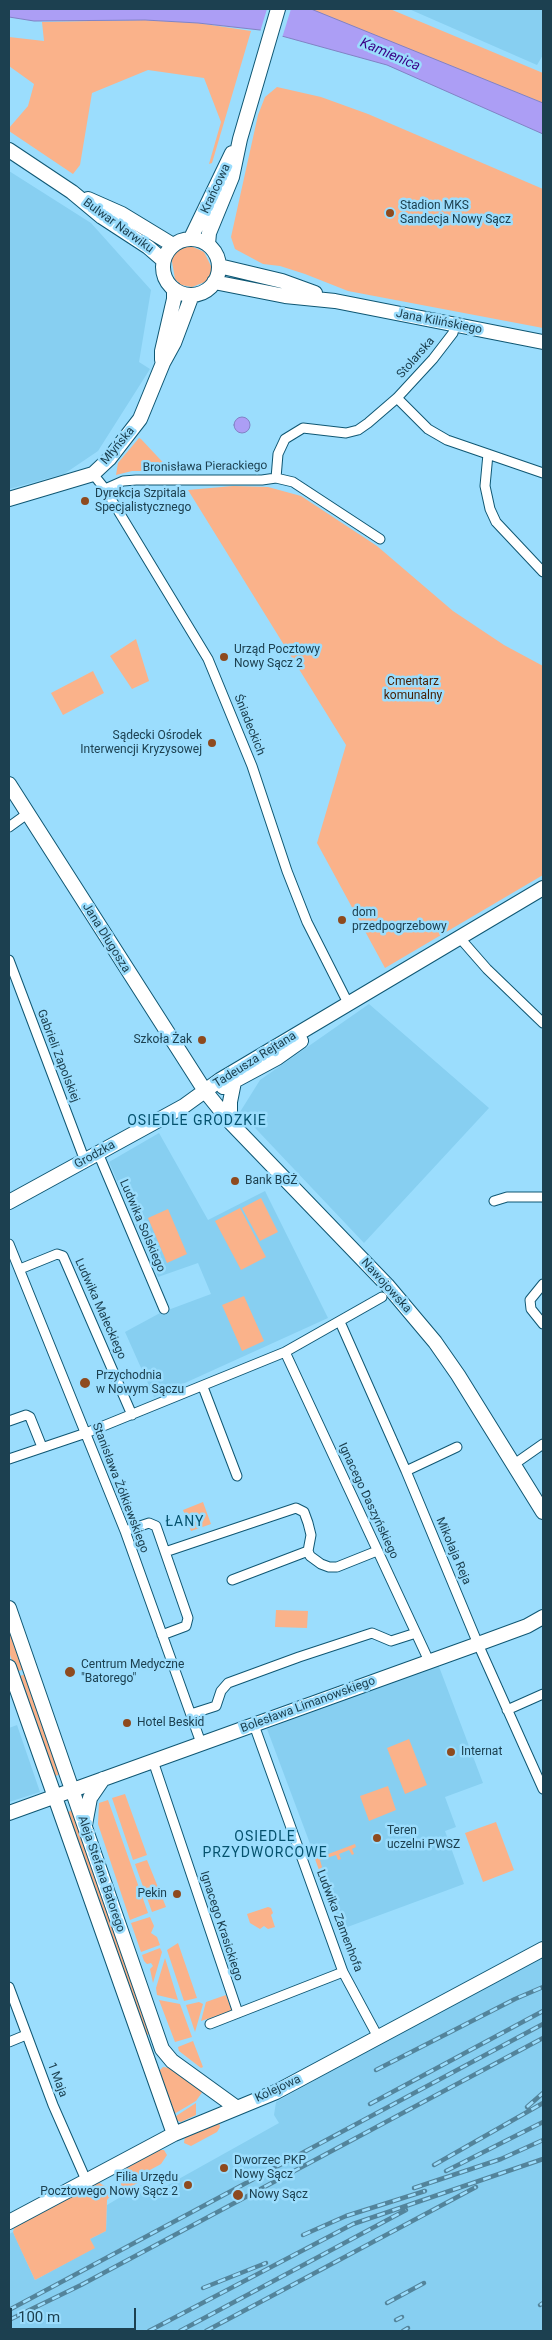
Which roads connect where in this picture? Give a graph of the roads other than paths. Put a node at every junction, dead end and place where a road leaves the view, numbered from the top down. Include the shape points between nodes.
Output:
1 (278, 9) edge
2 (240, 139) junction
3 (9, 150) edge
4 (72, 192) junction
5 (191, 238) junction
6 (208, 244) junction
7 (173, 245) junction
8 (163, 260) junction
9 (220, 266) junction
10 (214, 282) junction
11 (174, 289) junction
12 (192, 295) junction
13 (335, 301) junction
14 (455, 325) junction
15 (543, 342) edge
16 (163, 363) junction
17 (396, 398) junction
18 (488, 454) junction
19 (543, 473) edge
20 (93, 474) junction
21 (276, 478) junction
22 (105, 489) junction
23 (9, 499) edge
24 (380, 539) dead end
25 (543, 572) edge
26 (9, 784) edge
27 (27, 814) junction
28 (9, 827) edge
29 (543, 888) edge
30 (459, 937) junction
31 (9, 960) edge
32 (348, 1003) junction
33 (324, 1017) junction
34 (543, 1023) edge
35 (234, 1082) junction
36 (205, 1091) junction
37 (230, 1122) junction
38 (98, 1153) junction
39 (85, 1161) junction
40 (543, 1197) edge
41 (494, 1201) dead end
42 (9, 1202) edge
43 (9, 1244) edge
44 (20, 1269) junction
45 (543, 1284) edge
46 (382, 1297) dead end
47 (164, 1309) dead end
48 (340, 1322) junction
49 (543, 1324) edge
50 (285, 1352) junction
51 (202, 1387) junction
52 (132, 1415) junction
53 (9, 1421) edge
54 (86, 1433) junction
55 (543, 1444) edge
56 (42, 1447) junction
57 (457, 1448) dead end
58 (9, 1458) edge
59 (513, 1466) junction
60 (406, 1471) junction
61 (237, 1476) dead end
62 (542, 1508) edge
63 (125, 1531) junction
64 (308, 1551) junction
65 (377, 1551) junction
66 (165, 1552) junction
67 (232, 1580) dead end
68 (9, 1608) edge
69 (543, 1616) edge
70 (416, 1633) junction
71 (162, 1635) junction
72 (478, 1644) junction
73 (429, 1661) junction
74 (9, 1667) edge
75 (543, 1694) edge
76 (507, 1710) junction
77 (191, 1714) junction
78 (254, 1725) junction
79 (201, 1743) junction
80 (153, 1761) junction
81 (103, 1779) junction
82 (543, 1789) edge
83 (72, 1790) junction
84 (54, 1797) junction
85 (9, 1813) edge
86 (84, 1828) junction
87 (543, 1949) edge
88 (342, 1972) junction
89 (9, 1987) edge
90 (238, 2013) junction
91 (210, 2024) dead end
92 (26, 2035) junction
93 (378, 2037) junction
94 (9, 2042) edge
95 (237, 2108) junction
96 (174, 2134) junction
97 (86, 2180) junction
98 (9, 2222) edge

1 - 2 street, Krańcowa
2 - 5 street, Krańcowa
2 - 6 street, Krańcowa via 232,177 209,233
3 - 4 street, Bulwar Narwiku
4 - 7 street, Bulwar Narwiku via 122,214
4 - 8 street, Bulwar Narwiku via 102,218
5 - 6 street
5 - 7 street
6 - 9 street
7 - 8 street
8 - 11 street via 164,276
9 - 10 street
9 - 13 street, Jana Kilińskiego via 282,281
10 - 12 street
10 - 13 street, Jana Kilińskiego via 285,296
11 - 12 street
11 - 16 street, Młyńska via 162,351
12 - 16 street, Młyńska
13 - 14 street, Jana Kilińskiego
14 - 15 street, Jana Kilińskiego
14 - 17 street, Stolarska via 453,333 433,359
16 - 20 street, Młyńska via 140,419
17 - 18 street, Stolarska via 428,429 462,447
17 - 21 street via 358,430 346,433 304,428 295,432 285,439 278,454
18 - 19 street, Stolarska
18 - 25 street via 485,486 496,522
20 - 22 street, Śniadeckich
20 - 23 street, Młyńska
21 - 22 street, Bronisława Pierackiego via 136,480 123,481
21 - 24 street, Bronisława Pierackiego via 293,482
22 - 32 street, Śniadeckich via 208,659 252,766 307,922
26 - 27 street, Jana Długosza
27 - 28 street
27 - 36 street, Jana Długosza
29 - 30 street, Tadeusza Rejtana
30 - 32 street, Tadeusza Rejtana
30 - 34 street
31 - 39 street, Gabrieli Zapolskiej
32 - 33 street, Tadeusza Rejtana
33 - 35 street, Tadeusza Rejtana via 301,1041 278,1058
33 - 36 street, Tadeusza Rejtana
35 - 36 street, Tadeusza Rejtana
35 - 37 street
36 - 37 street, Nawojowska
36 - 38 street, Grodzka
37 - 59 street, Nawojowska via 387,1285 435,1342
38 - 39 street, Grodzka
38 - 47 street, Ludwika Solskiego
39 - 42 street, Grodzka
40 - 41 street via 507,1196
43 - 44 street, Stanisława Żółkiewskiego
44 - 52 street, Ludwika Małeckiego via 57,1254 63,1256
44 - 54 street, Stanisława Żółkiewskiego
45 - 49 street via 530,1300 531,1309
46 - 48 street
48 - 50 street
48 - 60 street, Mikołaja Reja
50 - 51 street
50 - 65 street, Ignacego Daszyńskiego
51 - 52 street
51 - 61 street
52 - 54 street
53 - 56 street via 26,1415 30,1417
54 - 56 street
54 - 63 street, Stanisława Żółkiewskiego
55 - 59 street
56 - 58 street
57 - 60 street
59 - 62 street, Nawojowska
60 - 72 street, Mikołaja Reja
63 - 66 street via 149,1523 156,1526
63 - 71 street, Stanisława Żółkiewskiego
64 - 65 street via 310,1556 329,1568
64 - 66 street via 311,1535 308,1523 304,1512 296,1508
64 - 67 street
65 - 70 street, Ignacego Daszyńskiego
66 - 71 street via 188,1618 186,1626
68 - 83 street, Aleja Stefana Batorego
69 - 72 street, Bolesława Limanowskiego via 527,1626
70 - 73 street, Ignacego Daszyńskiego
70 - 77 street via 391,1641 372,1633 299,1657 228,1683 221,1691 216,1706
71 - 77 street, Stanisława Żółkiewskiego
72 - 73 street, Bolesława Limanowskiego
72 - 76 street, Mikołaja Reja
73 - 78 street, Bolesława Limanowskiego
74 - 84 street, Aleja Stefana Batorego
75 - 76 street
76 - 82 street, Mikołaja Reja
77 - 79 street, Stanisława Żółkiewskiego
78 - 79 street, Bolesława Limanowskiego
78 - 88 street, Ludwika Zamenhofa
79 - 80 street, Bolesława Limanowskiego
80 - 81 street, Bolesława Limanowskiego
80 - 90 street, Ignacego Krasickiego
81 - 83 street, Bolesława Limanowskiego
81 - 86 street via 90,1798
83 - 84 street, Bolesława Limanowskiego
83 - 86 street, Aleja Stefana Batorego
84 - 85 street, Bolesława Limanowskiego
84 - 96 street, Aleja Stefana Batorego
86 - 95 street, Aleja Stefana Batorego via 162,2049 172,2061
87 - 93 street, Kolejowa
88 - 90 street
88 - 93 street, Ludwika Zamenhofa
89 - 92 street, 1 Maja
90 - 91 street
92 - 94 street
92 - 97 street, 1 Maja via 52,2105
93 - 95 street, Kolejowa via 276,2092
95 - 96 street, Kolejowa
96 - 97 street, Kolejowa
97 - 98 street, Kolejowa

